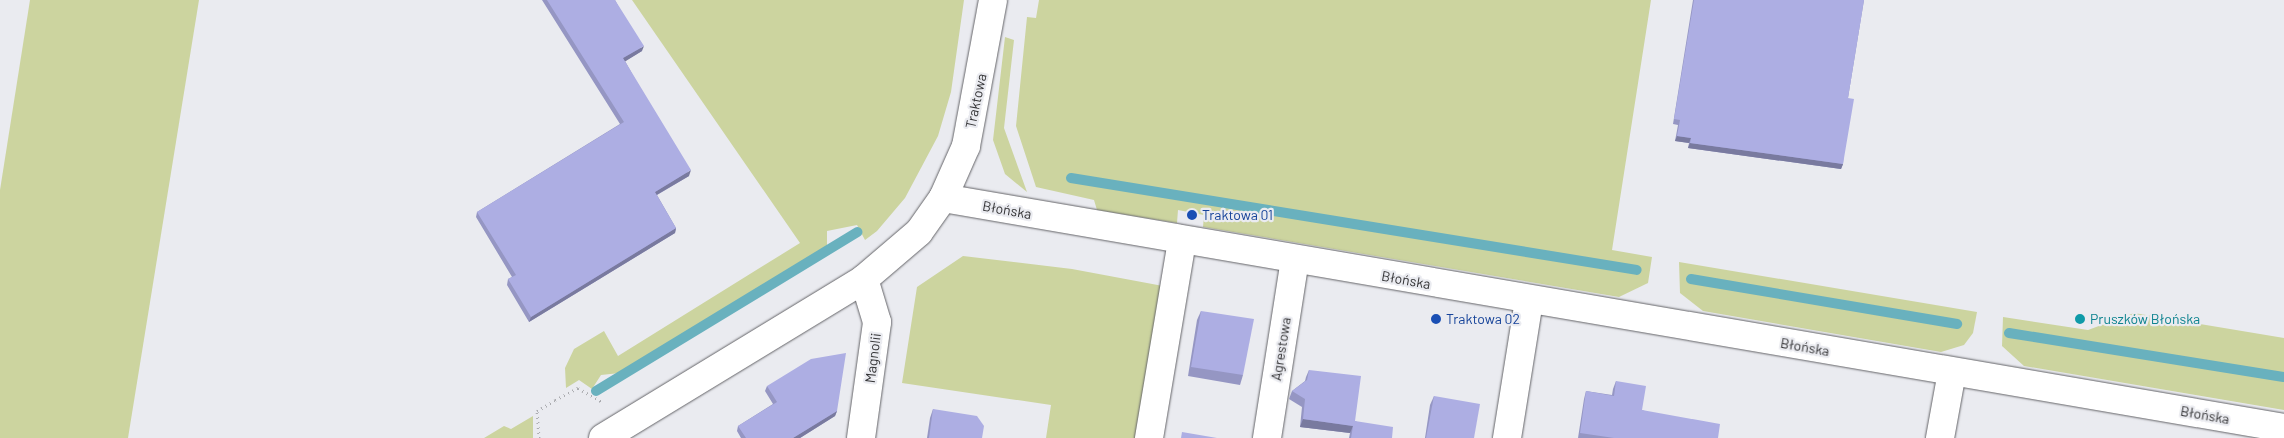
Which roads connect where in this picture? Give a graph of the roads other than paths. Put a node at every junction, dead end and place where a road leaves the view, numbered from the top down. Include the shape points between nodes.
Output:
1 (993, 0) edge
2 (943, 198) junction
3 (1182, 240) junction
4 (1295, 260) junction
5 (864, 279) junction
6 (1529, 301) junction
7 (1952, 372) junction
8 (2277, 431) edge
9 (603, 438) edge
10 (861, 438) edge
11 (1149, 438) edge
12 (1267, 438) edge
13 (1507, 438) edge
14 (1940, 438) edge

1 - 2 street, Traktowa via 974,115
2 - 3 street, Błońska
2 - 5 street via 903,249
3 - 4 street, Błońska
3 - 11 street
4 - 6 street, Błońska
4 - 12 street, Agrestowa
5 - 9 street
5 - 10 street, Magnolii via 877,322
6 - 7 street, Błońska
6 - 13 street
7 - 8 street, Błońska
7 - 14 street

